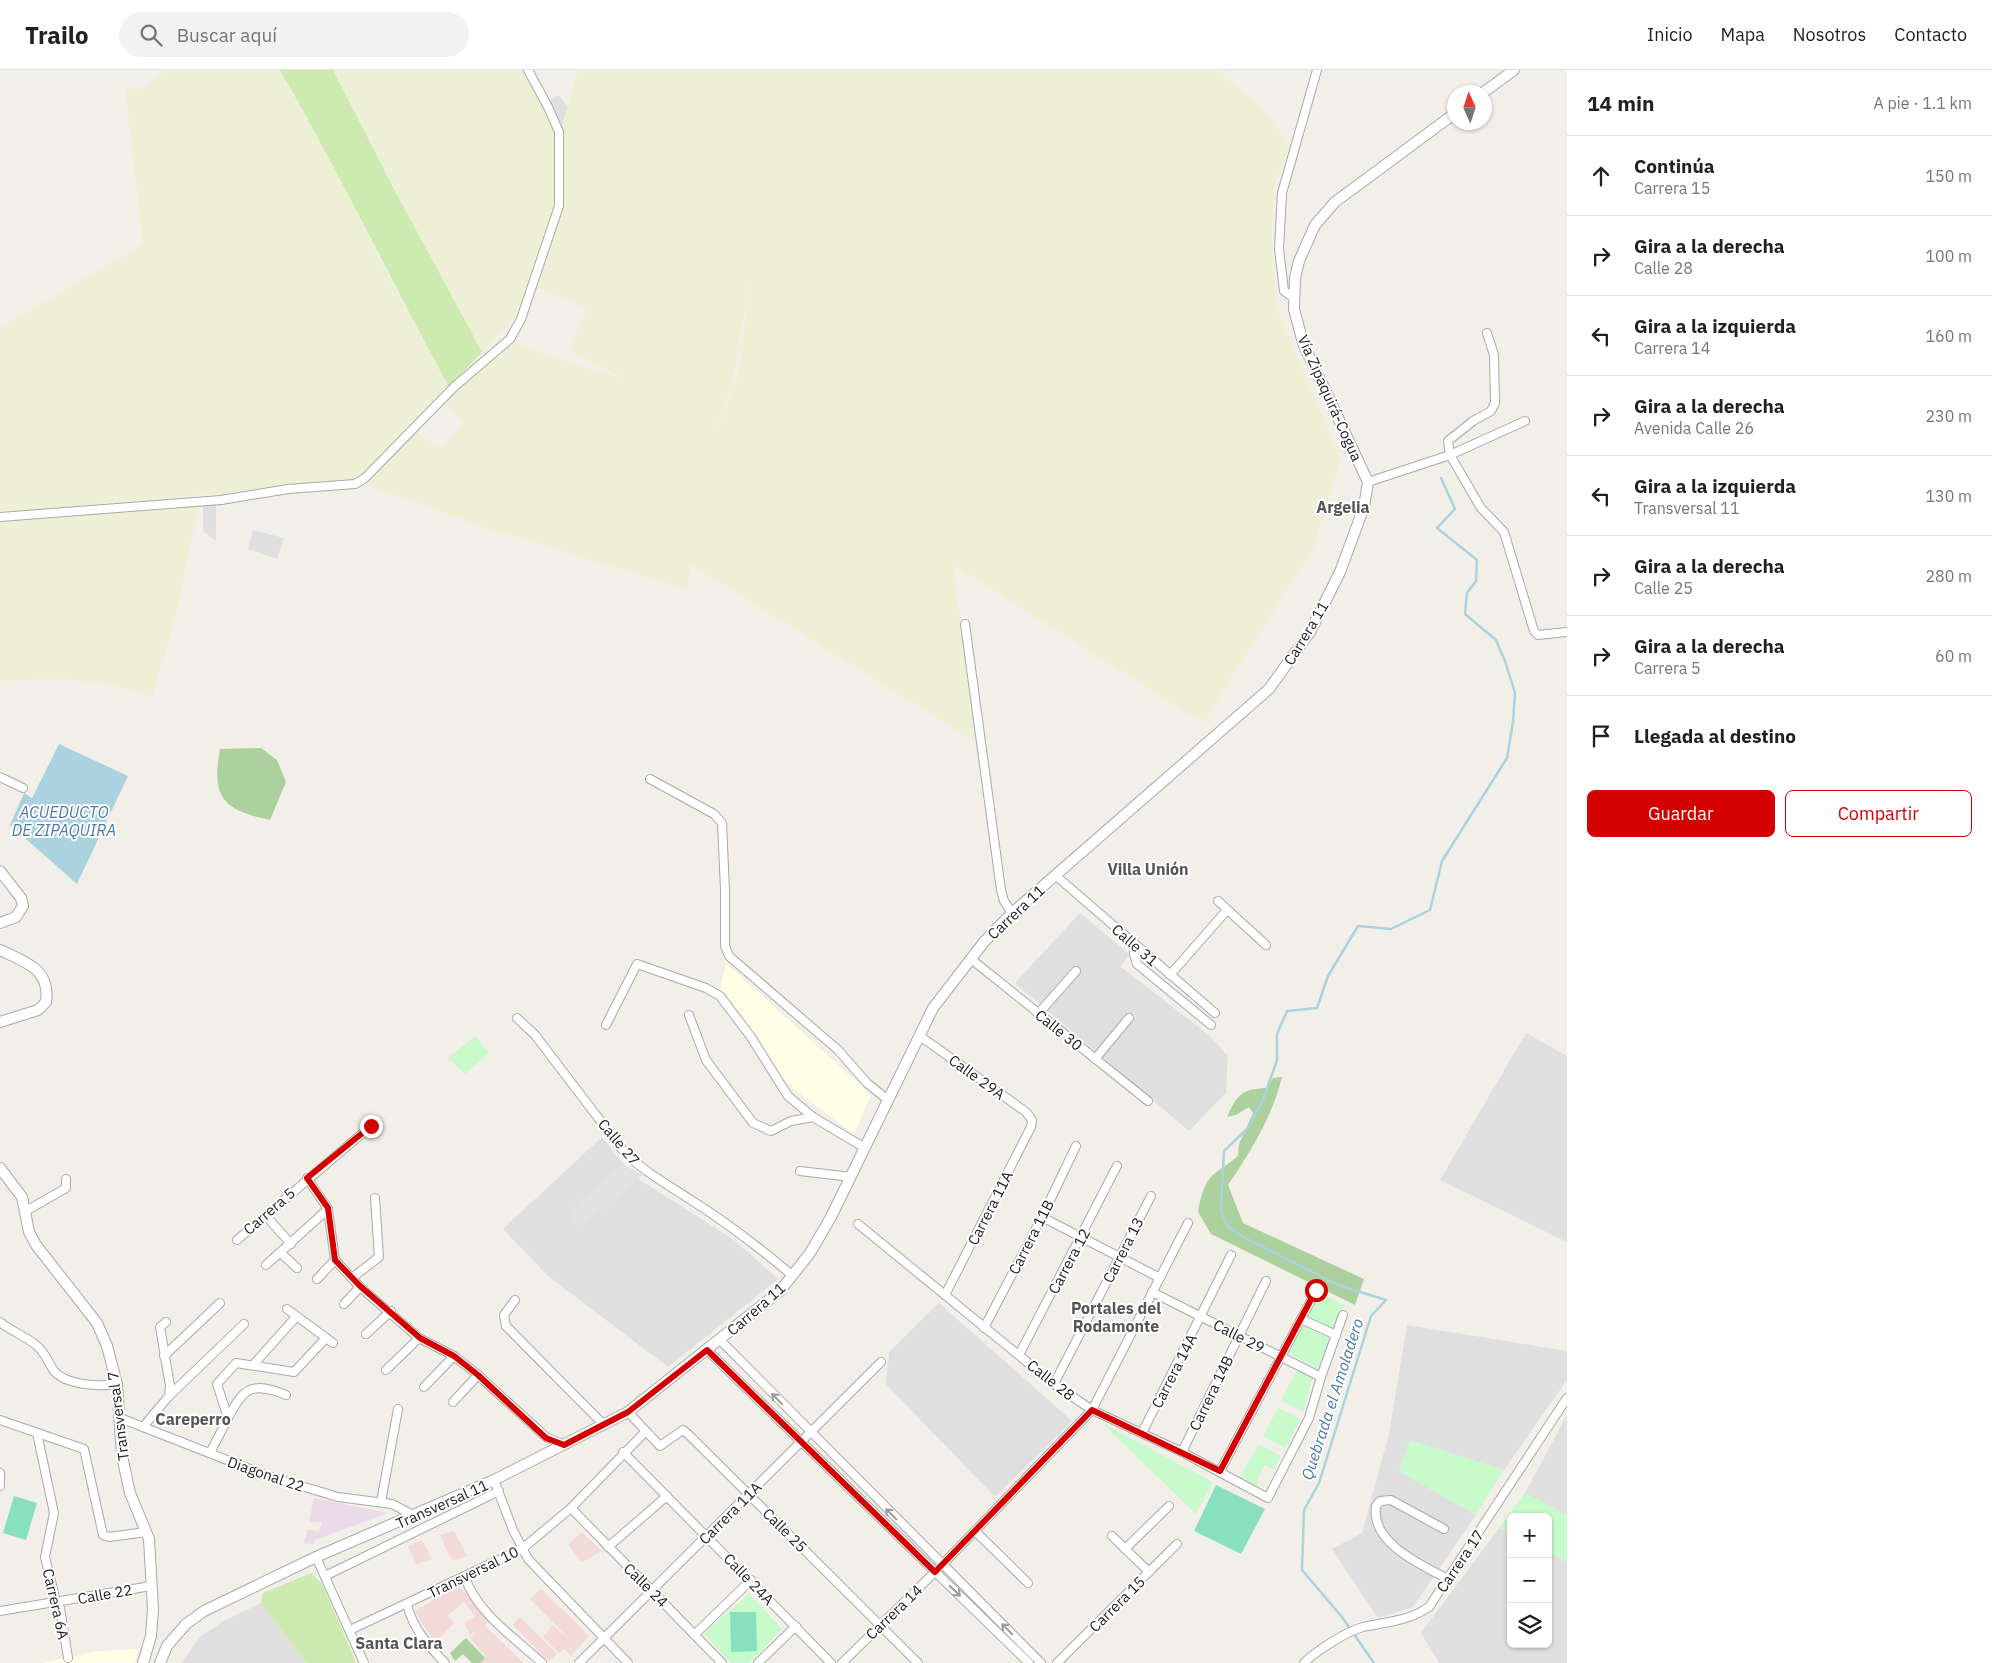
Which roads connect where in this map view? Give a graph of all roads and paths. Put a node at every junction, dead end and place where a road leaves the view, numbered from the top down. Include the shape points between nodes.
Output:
1 (528, 70) edge
2 (1317, 70) edge
3 (1514, 70) edge
4 (1492, 86) edge
5 (1447, 119) edge
6 (1294, 298) junction
7 (1487, 333) dead end
8 (1525, 421) dead end
9 (1450, 455) junction
10 (1368, 482) junction
11 (0, 517) edge
12 (965, 624) dead end
13 (1567, 632) edge
14 (0, 777) edge
15 (650, 779) dead end
16 (23, 788) dead end
17 (0, 871) edge
18 (1055, 875) junction
19 (1218, 901) dead end
20 (1227, 910) junction
21 (1012, 913) junction
22 (0, 923) edge
23 (1266, 945) dead end
24 (1135, 946) junction
25 (0, 950) edge
26 (971, 959) junction
27 (1076, 971) dead end
28 (1170, 975) junction
29 (1215, 1013) dead end
30 (1038, 1014) junction
31 (689, 1015) dead end
32 (517, 1018) dead end
33 (1129, 1018) dead end
34 (0, 1022) edge
35 (606, 1025) dead end
36 (1210, 1025) dead end
37 (920, 1036) junction
38 (1095, 1059) junction
39 (888, 1100) junction
40 (1148, 1101) dead end
41 (813, 1117) junction
42 (1032, 1120) joint
43 (371, 1126) dead end
44 (1076, 1146) dead end
45 (865, 1148) junction
46 (1117, 1166) dead end
47 (0, 1168) edge
48 (800, 1171) dead end
49 (851, 1177) junction
50 (307, 1178) junction
51 (66, 1179) dead end
52 (1151, 1196) dead end
53 (375, 1198) dead end
54 (328, 1208) junction
55 (26, 1211) junction
56 (265, 1215) junction
57 (1042, 1218) junction
58 (1188, 1223) dead end
59 (858, 1224) dead end
60 (1081, 1237) junction
61 (237, 1240) dead end
62 (291, 1244) junction
63 (281, 1253) junction
64 (1231, 1255) dead end
65 (1120, 1256) junction
66 (335, 1260) junction
67 (266, 1265) dead end
68 (297, 1268) dead end
69 (793, 1276) junction
70 (352, 1278) junction
71 (1160, 1278) junction
72 (317, 1279) dead end
73 (1266, 1281) dead end
74 (360, 1286) junction
75 (1316, 1290) dead end
76 (1152, 1292) junction
77 (946, 1295) junction
78 (514, 1300) dead end
79 (220, 1302) dead end
80 (344, 1304) dead end
81 (287, 1309) dead end
82 (391, 1311) junction
83 (1343, 1315) dead end
84 (296, 1317) junction
85 (1201, 1317) junction
86 (1300, 1319) junction
87 (0, 1322) edge
88 (166, 1322) dead end
89 (244, 1324) dead end
90 (984, 1328) junction
91 (366, 1334) dead end
92 (1240, 1336) junction
93 (1336, 1336) junction
94 (420, 1338) junction
95 (720, 1340) junction
96 (707, 1350) junction
97 (1019, 1355) junction
98 (164, 1356) junction
99 (454, 1356) junction
100 (1280, 1356) junction
101 (881, 1362) dead end
102 (254, 1365) junction
103 (687, 1365) joint
104 (386, 1370) dead end
105 (478, 1375) junction
106 (1321, 1377) junction
107 (117, 1384) junction
108 (1054, 1384) junction
109 (424, 1387) dead end
110 (286, 1395) dead end
111 (169, 1396) junction
112 (1567, 1398) edge
113 (453, 1402) dead end
114 (398, 1409) dead end
115 (1092, 1410) junction
116 (628, 1412) junction
117 (120, 1418) junction
118 (228, 1418) junction
119 (0, 1420) edge
120 (604, 1425) junction
121 (143, 1427) junction
122 (646, 1431) junction
123 (37, 1433) junction
124 (810, 1433) junction
125 (1142, 1433) junction
126 (802, 1441) junction
127 (564, 1445) junction
128 (623, 1452) junction
129 (1182, 1452) junction
130 (210, 1453) junction
131 (1220, 1471) junction
132 (0, 1474) edge
133 (494, 1480) junction
134 (0, 1486) edge
135 (499, 1491) junction
136 (748, 1494) junction
137 (667, 1496) junction
138 (381, 1502) junction
139 (1170, 1506) dead end
140 (571, 1508) junction
141 (415, 1516) junction
142 (1444, 1529) dead end
143 (975, 1531) junction
144 (146, 1532) junction
145 (707, 1536) junction
146 (1112, 1536) dead end
147 (1177, 1544) dead end
148 (608, 1546) junction
149 (522, 1549) junction
150 (1125, 1549) junction
151 (316, 1557) junction
152 (942, 1565) junction
153 (935, 1572) junction
154 (1149, 1572) junction
155 (325, 1576) junction
156 (465, 1577) junction
157 (1448, 1579) junction
158 (750, 1580) junction
159 (1028, 1583) dead end
160 (151, 1586) junction
161 (652, 1591) junction
162 (56, 1602) junction
163 (407, 1605) junction
164 (0, 1610) edge
165 (881, 1625) junction
166 (796, 1626) junction
167 (350, 1630) junction
168 (695, 1634) junction
169 (604, 1638) junction
170 (68, 1658) dead end
171 (143, 1663) edge
172 (160, 1663) edge
173 (364, 1663) edge
174 (445, 1663) edge
175 (542, 1663) edge
176 (579, 1663) edge
177 (628, 1663) edge
178 (722, 1663) edge
179 (758, 1663) edge
180 (831, 1663) edge
181 (842, 1663) edge
182 (918, 1663) edge
183 (1029, 1663) edge
184 (1042, 1663) edge
185 (1056, 1663) edge
186 (1304, 1663) edge

1 - 11 street via 558,132 559,206 521,319 510,339 454,388 365,478 355,484 288,489 221,500
2 - 6 street via 1282,193 1280,249 1284,291
3 - 4 street
5 - 6 street, Vía Zipaquirá-Cogua via 1335,202 1315,225 1300,261
6 - 10 street, Vía Zipaquirá-Cogua via 1303,343
7 - 9 street via 1494,355 1495,403 1491,411 1448,441
8 - 9 street
9 - 10 street
9 - 13 street via 1481,508 1504,532 1534,631 1542,636
10 - 18 street, Carrera 11 via 1364,507 1340,572 1310,632 1269,689
12 - 21 street via 1001,890
14 - 16 street
15 - 39 street via 714,814 722,823 725,946 729,956 838,1050 866,1083
17 - 22 street via 21,898 23,906 16,917
18 - 21 street, Carrera 11
18 - 24 street, Calle 31
19 - 20 street
20 - 23 street
20 - 28 street
21 - 26 street, Carrera 11
24 - 28 street, Calle 31
24 - 36 street via 1137,964
25 - 34 street via 27,962 43,979 48,991 46,1002 38,1010
26 - 30 street, Calle 30
26 - 37 street, Carrera 11 via 932,1008
27 - 30 street
28 - 29 street, Calle 31
30 - 38 street, Calle 30
31 - 41 street via 706,1060 753,1123 772,1131 791,1121
32 - 69 street, Calle 27 via 541,1042 639,1167 695,1202
33 - 38 street
35 - 41 street via 637,964 706,988 720,996 732,1011 788,1096
37 - 39 street, Carrera 11
37 - 42 street, Calle 29A via 1026,1112
38 - 40 street, Calle 30
39 - 45 street, Carrera 11
41 - 45 street
42 - 77 street, Carrera 11A
43 - 50 street, Carrera 5
44 - 57 street, Carrera 11B
45 - 49 street, Carrera 11
46 - 60 street, Carrera 12
47 - 55 street, Transversal 7 via 17,1188
48 - 49 street
49 - 69 street, Carrera 11 via 810,1253
50 - 54 street
50 - 56 street, Carrera 5
51 - 55 street via 66,1188
52 - 65 street, Carrera 13
53 - 70 street via 379,1258
54 - 62 street
54 - 66 street
55 - 107 street, Transversal 7 via 28,1232 36,1245 97,1323
56 - 61 street, Carrera 5
56 - 62 street
57 - 60 street
57 - 90 street, Carrera 11B
58 - 71 street, Carrera 14
59 - 77 street, Calle 28
60 - 65 street
60 - 97 street, Carrera 12
62 - 63 street
63 - 67 street
63 - 68 street
64 - 85 street, Carrera 14A
65 - 71 street
65 - 108 street, Carrera 13
66 - 70 street
66 - 72 street
69 - 95 street, Carrera 11 via 774,1297
70 - 74 street
71 - 76 street, Carrera 14
73 - 92 street, Carrera 14B
74 - 80 street
74 - 82 street
75 - 86 street
76 - 85 street, Calle 29
76 - 115 street, Carrera 14
77 - 90 street, Calle 28
78 - 120 street via 504,1315 506,1326
79 - 98 street
81 - 84 street
82 - 91 street
82 - 94 street
83 - 93 street
84 - 102 street
84 - 102 street via 330,1341 294,1372
85 - 92 street, Calle 29
85 - 125 street, Carrera 14A
86 - 93 street
86 - 100 street
87 - 107 street via 42,1350 64,1379 88,1384
88 - 98 street via 160,1328
89 - 111 street
90 - 97 street, Calle 28
92 - 100 street, Calle 29
92 - 129 street, Carrera 14B
93 - 106 street
94 - 99 street
94 - 104 street
95 - 96 street, Carrera 11
124 -> 95 street
96 - 103 street, Carrera 11
96 - 126 street
97 - 108 street, Calle 28
98 - 111 street
99 - 105 street
99 - 109 street
100 - 106 street, Calle 29
100 - 131 street
101 - 124 street, Carrera 11A
102 - 118 street via 236,1363 217,1384
103 - 116 street, Transversal 11
105 - 113 street
105 - 127 street via 546,1438
106 - 131 street, Calle 28 via 1309,1418 1268,1498
107 - 117 street, Transversal 7
108 - 115 street, Calle 28
110 - 118 street via 260,1388 247,1390 238,1397
111 - 121 street
112 - 157 street, Carrera 17
114 - 138 street
115 - 125 street, Calle 28
115 - 143 street, Carrera 14
116 - 120 street, Transversal 11
116 - 122 street, Calle 25
117 - 121 street, Diagonal 22
117 - 144 street, Transversal 7 via 122,1456 130,1493
118 - 130 street
119 - 123 street
120 - 127 street, Transversal 11
121 - 130 street, Diagonal 22
122 - 128 street, Transversal 10
122 - 136 street, Calle 25 via 660,1446 683,1430
123 - 144 street via 84,1449 103,1535
123 - 162 street, Carrera 6A via 54,1513 45,1558
124 - 126 street, Carrera 11A
152 -> 124 street
125 - 129 street, Calle 28
126 - 136 street, Carrera 11A
126 - 153 street
127 - 133 street, Transversal 11
128 - 137 street, Calle 24A
128 - 140 street, Transversal 10
129 - 131 street, Calle 28
130 - 138 street, Diagonal 22 via 338,1498
132 - 134 street
133 - 135 street
133 - 141 street, Transversal 11
135 - 149 street
135 - 155 street
136 - 145 street, Carrera 11A
136 - 165 street, Calle 25
137 - 145 street, Calle 24A
137 - 148 street
138 - 141 street, Diagonal 22
139 - 150 street
140 - 148 street, Calle 24
140 - 149 street, Transversal 10
141 - 151 street, Transversal 11
142 - 157 street via 1391,1500 1380,1501 1376,1506 1377,1520 1391,1544
143 - 152 street, Carrera 14
143 - 159 street
144 - 160 street, Transversal 7
145 - 158 street, Calle 24A
145 - 161 street, Carrera 11A
146 - 150 street
147 - 154 street, Carrera 15
148 - 161 street, Calle 24
149 - 156 street, Transversal 10
149 - 169 street via 540,1573
150 - 154 street
151 - 155 street
151 - 172 street, Transversal 11 via 204,1610 186,1624 167,1646
152 - 153 street, Carrera 14
184 -> 152 street
153 - 165 street, Carrera 14
153 -> 183 street
154 - 185 street, Carrera 15
155 - 167 street
156 - 163 street, Transversal 10
156 - 175 street via 469,1591 480,1605
157 - 186 street, Carrera 17 via 1429,1607 1418,1615 1361,1628 1310,1656
158 - 166 street, Calle 24A
158 - 168 street
160 - 162 street, Calle 22
160 - 171 street, Transversal 7 via 151,1636
161 - 168 street, Calle 24
161 - 169 street, Carrera 11A
162 - 164 street, Calle 22
162 - 170 street, Carrera 6A via 60,1608
163 - 167 street, Transversal 10
163 - 174 street via 421,1638
165 - 181 street, Carrera 14
165 - 182 street, Calle 25
166 - 179 street
166 - 180 street, Calle 24A
167 - 173 street
168 - 178 street, Calle 24
169 - 176 street, Carrera 11A
169 - 177 street

